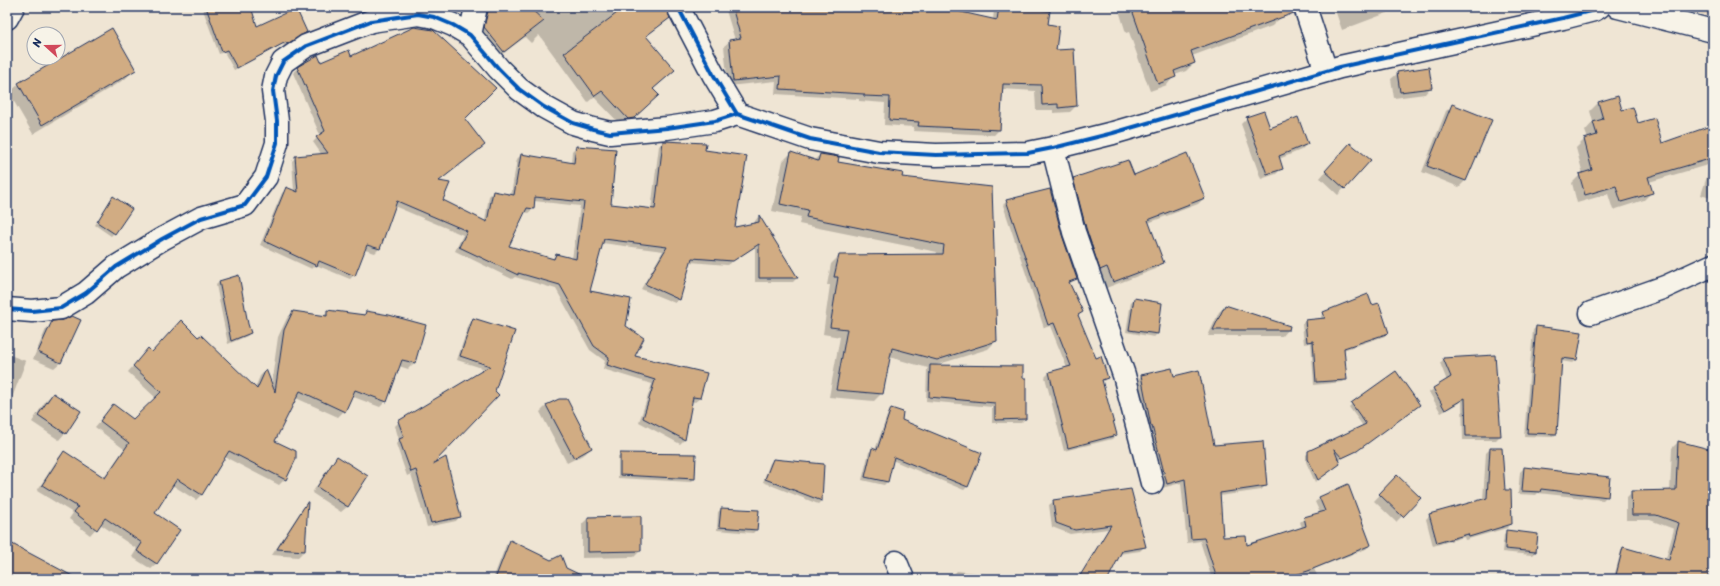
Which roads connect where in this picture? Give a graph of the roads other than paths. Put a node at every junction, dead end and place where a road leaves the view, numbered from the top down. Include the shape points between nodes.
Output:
1 (13, 7) edge
2 (476, 7) edge
3 (678, 7) edge
4 (1305, 7) edge
5 (1599, 7) edge
6 (1618, 7) edge
7 (7, 18) edge
8 (1713, 31) edge
9 (470, 35) junction
10 (1326, 71) junction
11 (738, 114) junction
12 (1052, 148) junction
13 (1713, 265) edge
14 (7, 310) edge
15 (1591, 313) dead end
16 (1152, 483) dead end

1 - 7 street
2 - 9 street
3 - 11 street via 713,74
4 - 10 street
5 - 10 street via 1563,18
6 - 8 street
9 - 11 street via 499,70 519,89 544,107 573,123 593,130 610,133 667,128 715,121
9 - 14 street via 434,17 418,14 371,20 306,46 283,62 276,76 273,91 277,143 266,177 245,205 201,218 162,239 116,267 86,293 61,308
10 - 12 street via 1113,133
11 - 12 street via 810,139 879,152 936,155 1028,153
12 - 16 street via 1074,232 1124,375
13 - 15 street via 1665,287

